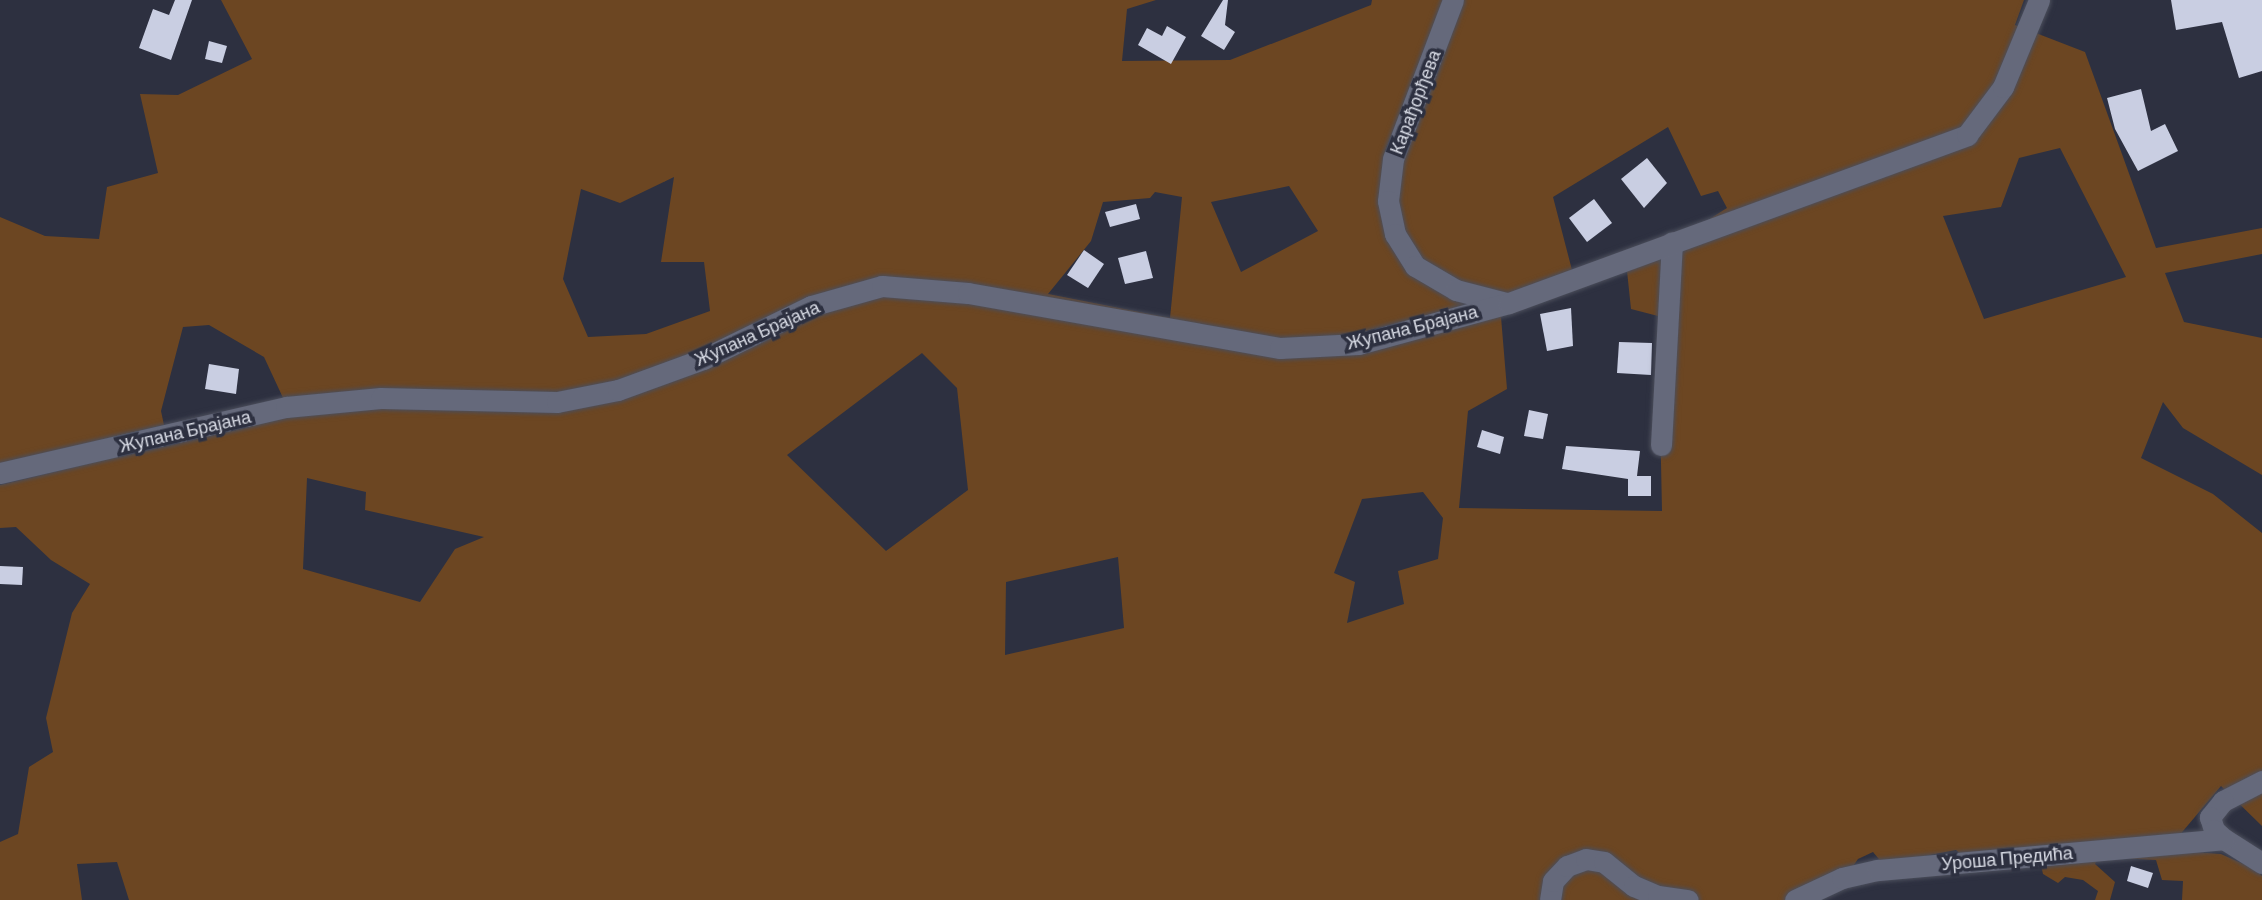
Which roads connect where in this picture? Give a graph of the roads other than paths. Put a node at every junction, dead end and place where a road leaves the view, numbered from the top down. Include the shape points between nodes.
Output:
1 (1453, 0) edge
2 (2039, 0) edge
3 (1672, 242) junction
4 (1509, 303) junction
5 (1661, 445) dead end
6 (0, 473) edge
7 (2262, 781) edge
8 (2224, 839) junction
9 (2262, 863) edge
10 (1550, 900) edge
11 (1688, 900) edge
12 (1795, 900) edge

1 - 4 street, Карађорђева via 1393,159 1388,201 1395,234 1415,266 1456,290
2 - 3 street, Жупана Брајана via 2003,87 1967,135
3 - 4 street, Жупана Брајана
3 - 5 street
4 - 6 street, Жупана Брајана via 1358,344 1280,348 968,293 882,286 811,306 703,359 618,390 557,402 381,398 286,407
7 - 8 street via 2223,801 2210,817 2214,830
8 - 9 street
8 - 12 street, Уроша Предића via 1878,870 1842,878
10 - 11 street via 1553,881 1567,866 1586,859 1604,862 1646,891

